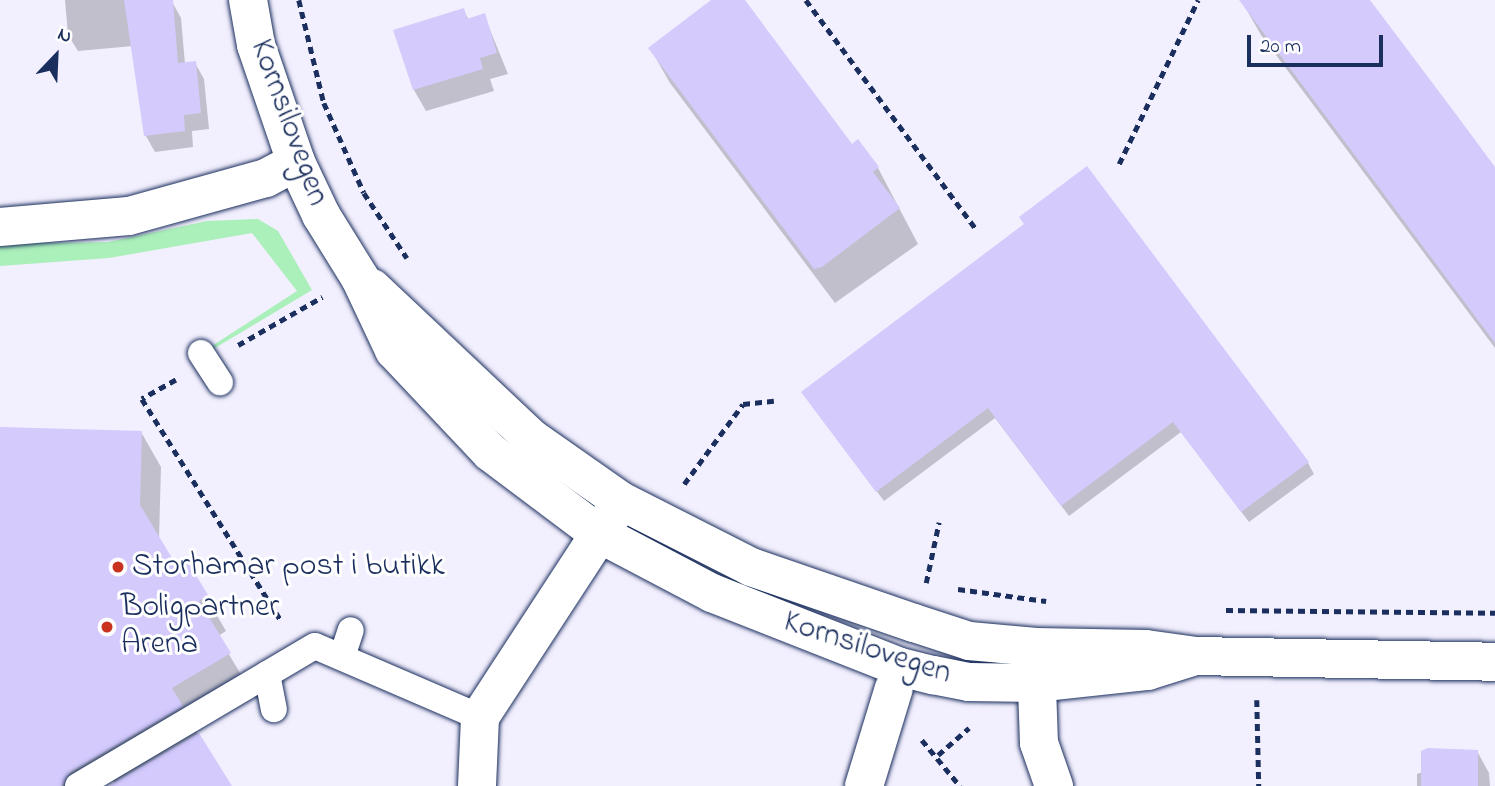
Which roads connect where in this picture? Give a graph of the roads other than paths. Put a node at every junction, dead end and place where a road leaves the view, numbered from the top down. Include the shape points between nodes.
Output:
1 (248, 0) edge
2 (296, 162) junction
3 (0, 227) edge
4 (360, 278) junction
5 (201, 353) dead end
6 (220, 382) dead end
7 (621, 501) junction
8 (598, 533) junction
9 (351, 631) dead end
10 (342, 657) junction
11 (1495, 662) edge
12 (1035, 665) junction
13 (267, 674) junction
14 (889, 705) road end
15 (274, 709) dead end
16 (481, 717) junction
17 (78, 786) edge
18 (477, 786) edge
19 (864, 786) edge
20 (1054, 786) edge

1 - 2 main road, Kornsilovegen via 256,45
2 - 3 main road via 266,178 129,216
2 - 4 main road, Kornsilovegen via 321,215
4 - 7 main road, Kornsilovegen via 531,438
4 - 8 main road, Kornsilovegen via 394,350 446,408 491,452
5 - 6 lane
7 - 8 main road
7 - 12 main road, Kornsilovegen via 751,567
8 - 12 main road, Kornsilovegen via 712,593 900,667 968,682
8 - 16 main road
9 - 10 lane
10 - 13 lane via 315,646
10 - 16 lane
11 - 12 main road, Kornsilovegen via 1195,656 1148,671
12 - 20 main road via 1039,743
13 - 15 lane
13 - 17 lane
14 - 19 main road
16 - 18 main road

